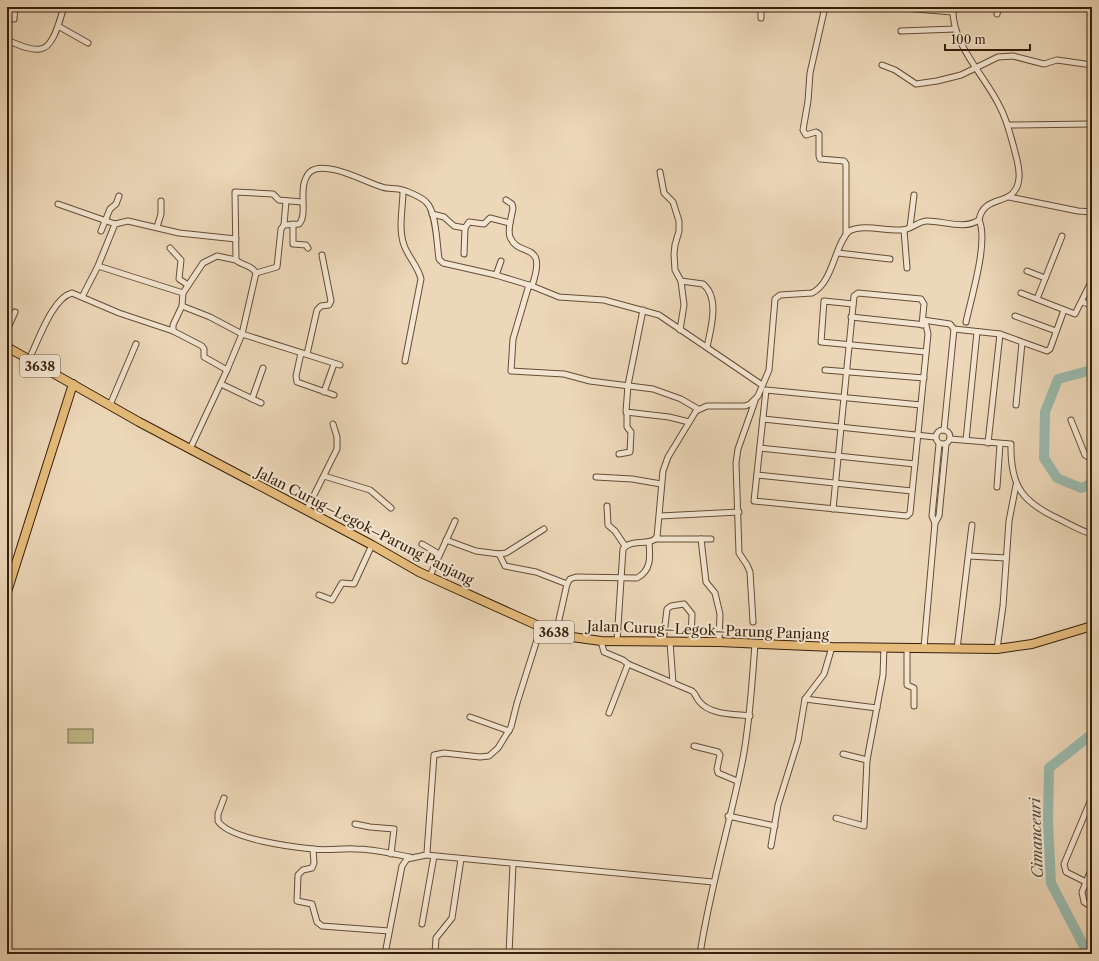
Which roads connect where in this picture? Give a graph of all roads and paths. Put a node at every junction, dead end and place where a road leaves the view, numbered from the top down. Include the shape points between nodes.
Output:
1 (15, 7) edge
2 (64, 7) edge
3 (761, 7) edge
4 (825, 7) edge
5 (892, 7) edge
6 (999, 7) edge
7 (952, 9) edge
8 (997, 14) dead end
9 (14, 18) dead end
10 (761, 18) dead end
11 (58, 26) junction
12 (955, 29) junction
13 (901, 31) dead end
14 (7, 40) edge
15 (88, 43) dead end
16 (882, 65) dead end
17 (1092, 65) edge
18 (977, 68) junction
19 (1092, 124) edge
20 (1008, 125) junction
21 (660, 172) dead end
22 (403, 191) junction
23 (914, 195) dead end
24 (119, 196) dead end
25 (1009, 197) junction
26 (506, 200) dead end
27 (161, 201) dead end
28 (286, 201) junction
29 (302, 202) junction
30 (58, 204) dead end
31 (1092, 212) edge
32 (432, 214) junction
33 (979, 220) junction
34 (105, 221) junction
35 (510, 223) junction
36 (115, 224) junction
37 (293, 224) junction
38 (284, 225) junction
39 (157, 227) junction
40 (910, 227) junction
41 (465, 228) junction
42 (904, 230) junction
43 (101, 231) dead end
44 (846, 234) junction
45 (1062, 236) dead end
46 (236, 240) junction
47 (170, 248) dead end
48 (308, 248) dead end
49 (838, 253) junction
50 (464, 254) dead end
51 (322, 255) dead end
52 (890, 259) dead end
53 (236, 260) junction
54 (500, 261) dead end
55 (98, 266) junction
56 (907, 268) dead end
57 (1028, 271) dead end
58 (256, 272) junction
59 (496, 275) junction
60 (1046, 278) junction
61 (1092, 280) edge
62 (681, 281) junction
63 (188, 285) junction
64 (530, 285) junction
65 (183, 293) junction
66 (1021, 293) dead end
67 (82, 297) junction
68 (1037, 299) junction
69 (1082, 302) junction
70 (853, 304) junction
71 (1092, 305) edge
72 (182, 306) junction
73 (643, 310) junction
74 (1064, 310) junction
75 (15, 312) dead end
76 (1015, 316) dead end
77 (852, 317) junction
78 (922, 322) junction
79 (966, 322) dead end
80 (954, 329) junction
81 (7, 330) edge
82 (680, 330) junction
83 (173, 331) junction
84 (1056, 331) junction
85 (977, 332) junction
86 (242, 334) junction
87 (1000, 334) junction
88 (1022, 343) junction
89 (136, 344) dead end
90 (849, 345) junction
91 (7, 347) edge
92 (707, 347) junction
93 (926, 352) junction
94 (302, 353) junction
95 (308, 354) junction
96 (29, 360) junction
97 (405, 360) dead end
98 (334, 364) junction
99 (340, 365) dead end
100 (263, 368) dead end
101 (227, 370) junction
102 (824, 370) dead end
103 (846, 371) junction
104 (924, 378) junction
105 (73, 384) junction
106 (221, 384) junction
107 (762, 384) junction
108 (628, 385) junction
109 (324, 392) junction
110 (334, 395) dead end
111 (844, 398) junction
112 (252, 399) junction
113 (755, 400) junction
114 (260, 403) dead end
115 (110, 405) junction
116 (921, 405) junction
117 (1016, 405) dead end
118 (698, 409) junction
119 (627, 413) junction
120 (763, 419) junction
121 (1071, 420) dead end
122 (689, 422) junction
123 (333, 424) dead end
124 (841, 427) junction
125 (944, 430) junction
126 (918, 435) junction
127 (935, 437) junction
128 (950, 439) junction
129 (966, 440) junction
130 (988, 443) junction
131 (939, 444) junction
132 (946, 444) junction
133 (1000, 444) junction
134 (760, 448) junction
135 (190, 449) junction
136 (619, 454) dead end
137 (838, 456) junction
138 (1092, 459) edge
139 (915, 464) junction
140 (757, 475) junction
141 (324, 476) junction
142 (596, 478) dead end
143 (836, 483) junction
144 (661, 484) junction
145 (1016, 484) junction
146 (997, 487) dead end
147 (912, 491) junction
148 (608, 506) dead end
149 (391, 508) dead end
150 (833, 509) junction
151 (306, 511) junction
152 (739, 512) junction
153 (660, 516) junction
154 (455, 521) dead end
155 (935, 523) junction
156 (972, 526) dead end
157 (544, 529) dead end
158 (1092, 534) edge
159 (656, 539) junction
160 (701, 539) junction
161 (711, 539) dead end
162 (446, 540) junction
163 (649, 542) junction
164 (372, 544) junction
165 (422, 544) dead end
166 (625, 546) junction
167 (439, 554) junction
168 (499, 554) junction
169 (969, 556) junction
170 (1006, 558) junction
171 (430, 576) junction
172 (622, 577) junction
173 (567, 584) junction
174 (7, 592) edge
175 (319, 595) dead end
176 (753, 622) dead end
177 (1092, 626) edge
178 (541, 627) junction
179 (556, 633) junction
180 (601, 641) junction
181 (617, 641) junction
182 (666, 642) junction
183 (691, 642) junction
184 (719, 642) junction
185 (755, 644) junction
186 (832, 647) junction
187 (884, 647) junction
188 (924, 647) junction
189 (906, 648) junction
190 (957, 649) junction
191 (997, 649) junction
192 (628, 664) junction
193 (673, 683) junction
194 (805, 699) junction
195 (914, 706) dead end
196 (877, 708) junction
197 (609, 713) dead end
198 (750, 716) junction
199 (470, 717) dead end
200 (509, 731) junction
201 (694, 746) dead end
202 (842, 754) dead end
203 (867, 760) junction
204 (738, 781) junction
205 (1092, 797) edge
206 (224, 798) dead end
207 (728, 816) junction
208 (836, 818) dead end
209 (355, 824) dead end
210 (775, 826) junction
211 (771, 846) dead end
212 (313, 849) junction
213 (391, 854) junction
214 (426, 855) junction
215 (434, 856) junction
216 (411, 858) junction
217 (461, 859) junction
218 (513, 864) junction
219 (1092, 868) edge
220 (714, 882) junction
221 (1086, 882) junction
222 (1092, 907) edge
223 (422, 924) dead end
224 (388, 931) junction
225 (385, 954) edge
226 (435, 954) edge
227 (509, 954) edge
228 (700, 954) edge

1 - 9 street
2 - 11 street
3 - 10 street
4 - 44 street via 810,73 803,130 806,135 816,132 819,134 820,159 844,161 846,164
5 - 7 street
6 - 8 street
7 - 12 street
11 - 14 street via 53,39 42,49
11 - 15 street
12 - 13 street
12 - 18 street
16 - 18 street via 916,84 944,80
17 - 18 street via 1054,60 1044,64 1004,56 991,59
18 - 20 street
19 - 20 street
20 - 25 street via 1018,162 1019,177 1015,192
21 - 62 street via 664,193 672,202 679,221 675,245 675,270
22 - 29 street via 384,188 362,178 329,169 316,169 307,178
22 - 32 street via 423,199
22 - 97 street via 402,240 421,279
23 - 40 street
24 - 34 street via 118,202 110,209
25 - 31 street
25 - 33 street via 986,206
26 - 35 street via 513,207
27 - 39 street
28 - 29 street
28 - 38 street
28 - 46 street via 279,200 273,194 235,192
29 - 37 street via 302,220 299,224
30 - 34 street
32 - 41 street via 444,216 454,226
32 - 59 street via 441,262
33 - 40 street via 961,224 925,221
33 - 79 street via 983,233 981,251
34 - 36 street
34 - 43 street
35 - 41 street via 490,218 486,224 468,222
35 - 64 street via 509,233 514,243 531,251 536,257 536,270
36 - 39 street via 128,221
36 - 55 street
37 - 38 street
37 - 48 street via 293,244 306,245
38 - 58 street via 281,229 277,268
39 - 46 street via 178,233
40 - 42 street
41 - 50 street
42 - 44 street via 855,229
42 - 56 street
44 - 49 street
45 - 60 street
46 - 53 street
47 - 63 street via 181,260 179,279
49 - 52 street
49 - 107 street via 816,290 780,295 775,299 770,361
51 - 95 street via 331,301 329,305 317,310
53 - 58 street
53 - 63 street via 217,256 208,260
54 - 59 street
55 - 65 street
55 - 67 street
57 - 60 street
58 - 86 street
59 - 64 street
60 - 68 street
61 - 69 street
62 - 82 street via 684,305
62 - 92 street via 703,284 710,293 713,316
63 - 65 street
64 - 73 street via 559,297 594,298
64 - 108 street via 513,339 511,371 564,374 590,381
65 - 72 street
66 - 68 street
67 - 83 street via 119,313
67 - 96 street via 67,294 58,302
68 - 74 street
69 - 71 street
69 - 74 street via 1075,314
70 - 77 street
70 - 78 street via 854,296 858,293 921,299 924,304
70 - 90 street via 824,302 821,342
72 - 83 street
72 - 86 street via 210,316
73 - 82 street via 659,315
73 - 108 street
74 - 84 street
75 - 81 street
76 - 84 street
77 - 78 street
77 - 90 street
78 - 80 street via 950,324
78 - 93 street via 928,330
80 - 85 street
80 - 125 street
82 - 92 street
83 - 101 street via 202,346 204,357
84 - 88 street via 1047,351
85 - 87 street
85 - 129 street
86 - 94 street
86 - 101 street
87 - 88 street
87 - 130 street
88 - 117 street
89 - 115 street
90 - 93 street
90 - 103 street
91 - 96 main road, Jalan Curug–Legok–Parung Panjang / 3638
92 - 107 street
93 - 104 street
94 - 95 street
94 - 109 street via 296,380
95 - 98 street
96 - 105 main road, Jalan Curug–Legok–Parung Panjang / 3638
98 - 99 street
98 - 109 street
100 - 112 street
101 - 106 street
102 - 103 street
103 - 104 street
103 - 111 street
104 - 116 street
105 - 115 main road, Jalan Curug–Legok–Parung Panjang / 3638
105 - 174 main road
106 - 112 street
106 - 135 street
107 - 113 street
108 - 118 street via 659,390
108 - 119 street
109 - 110 street
111 - 116 street
111 - 120 street via 766,390
111 - 124 street
112 - 114 street
113 - 118 street via 741,407 707,406
113 - 152 street via 737,456
115 - 135 main road, Jalan Curug–Legok–Parung Panjang / 3638
116 - 126 street
118 - 122 street
119 - 122 street via 669,417
119 - 136 street via 627,427 631,432 630,452
120 - 124 street
120 - 134 street
121 - 138 street via 1085,455
122 - 144 street via 668,457
123 - 141 street via 337,436 337,449
124 - 126 street
124 - 137 street
125 - 127 street via 939,431
125 - 128 street via 949,433
126 - 127 street
126 - 139 street
127 - 131 street
128 - 129 street
128 - 132 street
129 - 130 street
130 - 133 street
131 - 132 street
131 - 155 street via 932,516
132 - 155 street via 939,516
133 - 145 street via 1011,444 1010,463
133 - 146 street
134 - 137 street
134 - 140 street
135 - 151 main road, Jalan Curug–Legok–Parung Panjang / 3638
137 - 139 street
137 - 143 street
139 - 147 street
140 - 143 street
140 - 150 street via 754,501
141 - 149 street via 370,490
141 - 151 street
142 - 144 street via 632,479
143 - 147 street
143 - 150 street
144 - 153 street
145 - 158 street via 1029,502 1051,516
145 - 170 street
147 - 150 street via 910,513 907,516
148 - 166 street via 608,525
151 - 164 main road, Jalan Curug–Legok–Parung Panjang / 3638
152 - 153 street
152 - 176 street via 738,553 750,572
153 - 159 street
154 - 162 street
155 - 188 street
156 - 169 street
157 - 168 street
159 - 160 street
159 - 163 street
160 - 161 street
160 - 184 street via 706,582 715,593 720,614
162 - 167 street
162 - 168 street via 476,551
163 - 166 street
163 - 172 street via 648,569 637,578
164 - 171 main road, Jalan Curug–Legok–Parung Panjang / 3638
164 - 175 street via 354,584 342,583 332,600
165 - 167 street
166 - 172 street via 622,554
167 - 171 street
168 - 173 street via 505,566 536,572
169 - 170 street
169 - 190 street
170 - 191 street
171 - 178 main road, Jalan Curug–Legok–Parung Panjang / 3638
172 - 173 street via 576,577 570,579
172 - 181 street
173 - 179 street
177 - 191 main road, Jalan Curug–Legok–Parung Panjang / 3638 via 1032,644
178 - 179 main road, Jalan Curug–Legok–Parung Panjang / 3638
178 - 200 street
179 - 180 main road, Jalan Curug–Legok–Parung Panjang / 3638 via 577,639
180 - 181 main road, Jalan Curug–Legok–Parung Panjang / 3638
180 - 192 street via 604,652
181 - 182 main road, Jalan Curug–Legok–Parung Panjang / 3638
182 - 183 main road, Jalan Curug–Legok–Parung Panjang / 3638
182 - 183 street via 667,609 685,604 692,614
182 - 193 street
183 - 184 main road, Jalan Curug–Legok–Parung Panjang / 3638
184 - 185 main road, Jalan Curug–Legok–Parung Panjang / 3638
185 - 186 main road, Jalan Curug–Legok–Parung Panjang / 3638
185 - 198 street
186 - 187 main road, Jalan Curug–Legok–Parung Panjang / 3638
186 - 194 street via 824,674
187 - 189 main road, Jalan Curug–Legok–Parung Panjang / 3638
187 - 196 street via 883,675
188 - 189 main road, Jalan Curug–Legok–Parung Panjang / 3638
188 - 190 main road, Jalan Curug–Legok–Parung Panjang / 3638
189 - 195 street via 906,684 914,688
190 - 191 main road, Jalan Curug–Legok–Parung Panjang / 3638
192 - 193 street
192 - 197 street
193 - 198 street via 692,691 699,702 713,710
194 - 196 street
194 - 210 street via 798,741 780,797
196 - 203 street
198 - 204 street
199 - 200 street
200 - 214 street via 498,748 489,756 444,753 434,755
201 - 204 street via 718,752 718,773
202 - 203 street
203 - 208 street via 864,826
204 - 207 street
205 - 221 street via 1064,864 1066,872
206 - 212 street via 218,821 228,830 252,839
207 - 210 street
207 - 220 street
209 - 213 street via 394,829
210 - 211 street
212 - 213 street via 356,849
212 - 224 street via 312,868 303,870 298,875 297,901 312,904 317,922 322,926
213 - 216 street
214 - 215 street
214 - 216 street
215 - 217 street
215 - 223 street
216 - 224 street via 404,862 401,870 395,908
217 - 218 street
217 - 226 street via 452,918 437,936
218 - 220 street
218 - 227 street
219 - 221 street
220 - 228 street
221 - 222 street via 1082,897 1084,902
224 - 225 street

